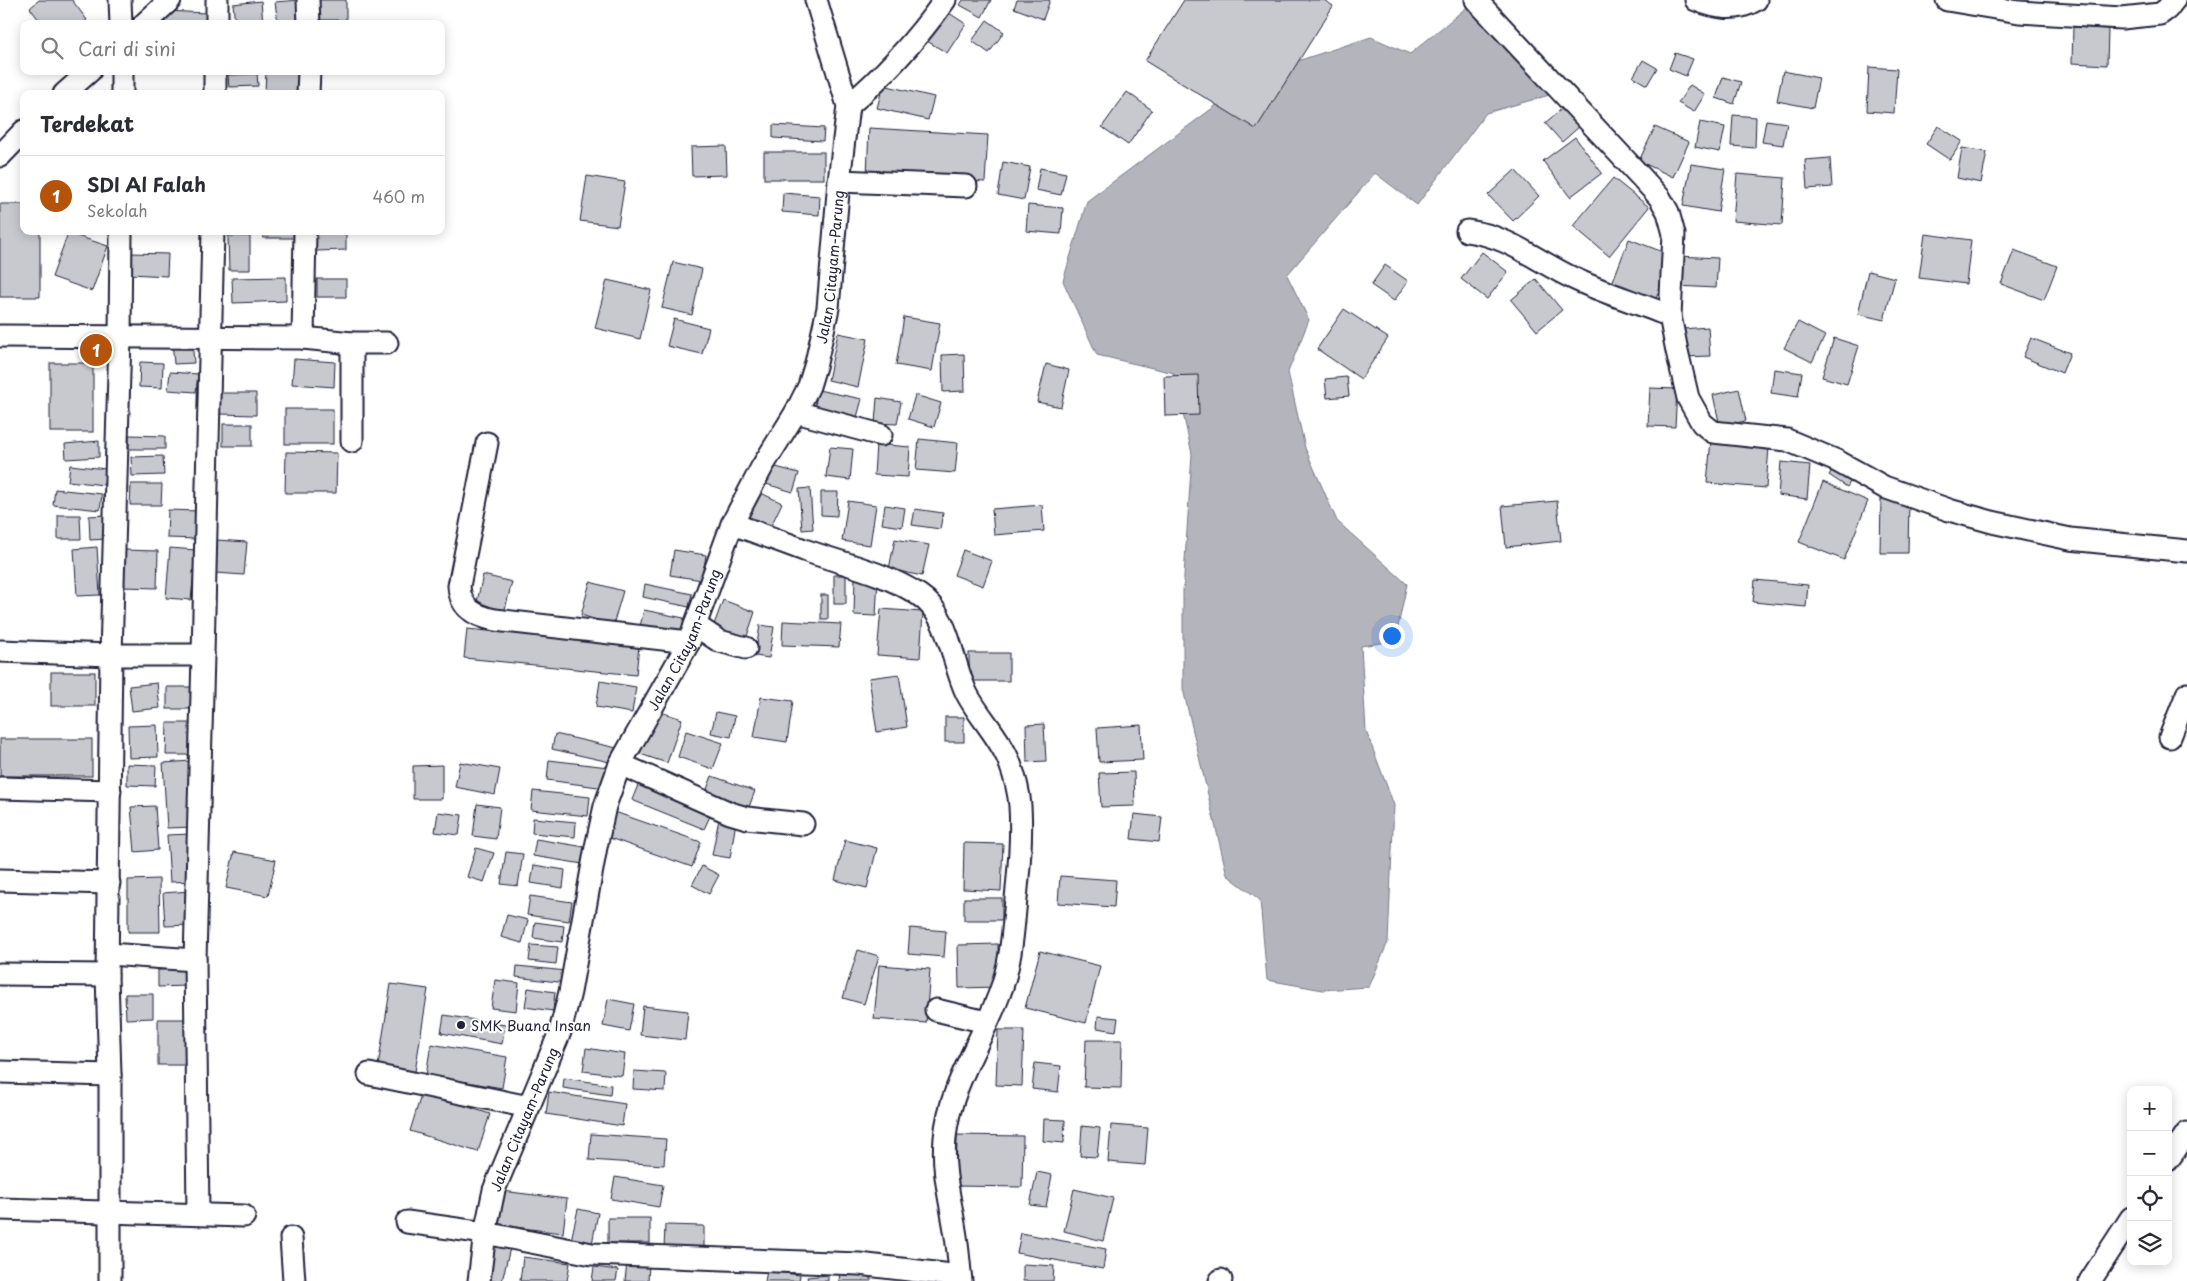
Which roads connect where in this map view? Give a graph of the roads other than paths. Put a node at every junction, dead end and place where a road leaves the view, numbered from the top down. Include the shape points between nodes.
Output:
1 (120, 0) edge
2 (170, 0) edge
3 (218, 0) edge
4 (308, 0) edge
5 (816, 0) edge
6 (946, 0) edge
7 (1476, 0) edge
8 (1696, 0) edge
9 (1756, 0) edge
10 (1947, 0) edge
11 (2174, 0) edge
12 (2092, 9) edge
13 (121, 20) edge
14 (148, 20) edge
15 (217, 20) edge
16 (309, 20) edge
17 (85, 75) edge
18 (122, 75) edge
19 (215, 75) edge
20 (309, 75) edge
21 (69, 90) edge
22 (122, 90) edge
23 (215, 90) edge
24 (308, 90) edge
25 (848, 106) junction
26 (20, 135) edge
27 (0, 156) edge
28 (839, 181) junction
29 (966, 186) dead end
30 (1467, 231) dead end
31 (121, 235) edge
32 (212, 235) edge
33 (305, 235) edge
34 (1670, 316) junction
35 (0, 336) edge
36 (212, 336) junction
37 (120, 337) junction
38 (303, 338) junction
39 (352, 343) junction
40 (387, 343) dead end
41 (796, 412) junction
42 (881, 435) dead end
43 (352, 441) dead end
44 (486, 443) dead end
45 (732, 524) junction
46 (2187, 551) edge
47 (692, 633) junction
48 (746, 648) dead end
49 (0, 650) edge
50 (111, 655) junction
51 (203, 655) junction
52 (2187, 694) edge
53 (2170, 737) dead end
54 (620, 764) junction
55 (0, 788) edge
56 (110, 791) junction
57 (803, 824) dead end
58 (0, 880) edge
59 (109, 883) junction
60 (108, 954) junction
61 (195, 960) junction
62 (0, 974) edge
63 (108, 975) junction
64 (936, 1010) dead end
65 (986, 1022) junction
66 (0, 1072) edge
67 (369, 1074) dead end
68 (110, 1075) junction
69 (529, 1107) junction
70 (2187, 1133) edge
71 (2172, 1154) edge
72 (0, 1209) edge
73 (111, 1212) junction
74 (198, 1214) junction
75 (244, 1216) dead end
76 (2129, 1221) edge
77 (407, 1222) dead end
78 (485, 1233) junction
79 (291, 1238) dead end
80 (960, 1278) edge
81 (110, 1281) edge
82 (294, 1281) edge
83 (479, 1281) edge
84 (2090, 1281) edge

1 - 13 street
2 - 14 street
3 - 15 street
4 - 16 street
5 - 25 street, Jalan Citayam-Parung
6 - 25 street via 895,61
7 - 34 street via 1660,198 1674,234
8 - 9 street via 1730,9
10 - 12 street via 2019,12
11 - 12 street via 2167,10 2137,18
17 - 21 street
18 - 22 street
19 - 23 street
20 - 24 street
25 - 28 street, Jalan Citayam-Parung
26 - 27 street
28 - 29 street
28 - 41 street, Jalan Citayam-Parung via 828,308 812,378
30 - 34 street via 1502,238 1577,280
31 - 37 street
32 - 36 street
33 - 38 street
34 - 46 street via 1688,398 1702,423 1713,432 1787,440 1884,487 1992,522 2070,539
35 - 37 street
36 - 37 street
36 - 38 street
36 - 51 street
37 - 50 street
38 - 39 street
39 - 40 street
39 - 43 street
41 - 42 street
41 - 45 street, Jalan Citayam-Parung
44 - 47 street via 459,586 465,606 481,617 496,620
45 - 47 street, Jalan Citayam-Parung
45 - 65 street via 878,575 919,595 932,606 939,618 968,696 1004,750 1020,804 1020,855 1011,948 999,997
47 - 48 street
47 - 54 street, Jalan Citayam-Parung
49 - 50 street
50 - 51 street
50 - 56 street
51 - 61 street
52 - 53 street
54 - 57 street via 730,813
54 - 69 street, Jalan Citayam-Parung via 605,806 562,1024
55 - 56 street
56 - 59 street
58 - 59 street
59 - 60 street
60 - 61 street
60 - 63 street
61 - 74 street
62 - 63 street
63 - 68 street
64 - 65 street
65 - 80 street via 949,1113 945,1138 947,1192 956,1231
66 - 68 street
67 - 69 street
68 - 73 street
69 - 78 street, Jalan Citayam-Parung via 494,1190
70 - 71 street
72 - 73 street
73 - 74 street
73 - 81 street
74 - 75 street
76 - 84 street
77 - 78 street
78 - 80 street via 592,1254 859,1264
78 - 83 street, Jalan Citayam-Parung
79 - 82 street

